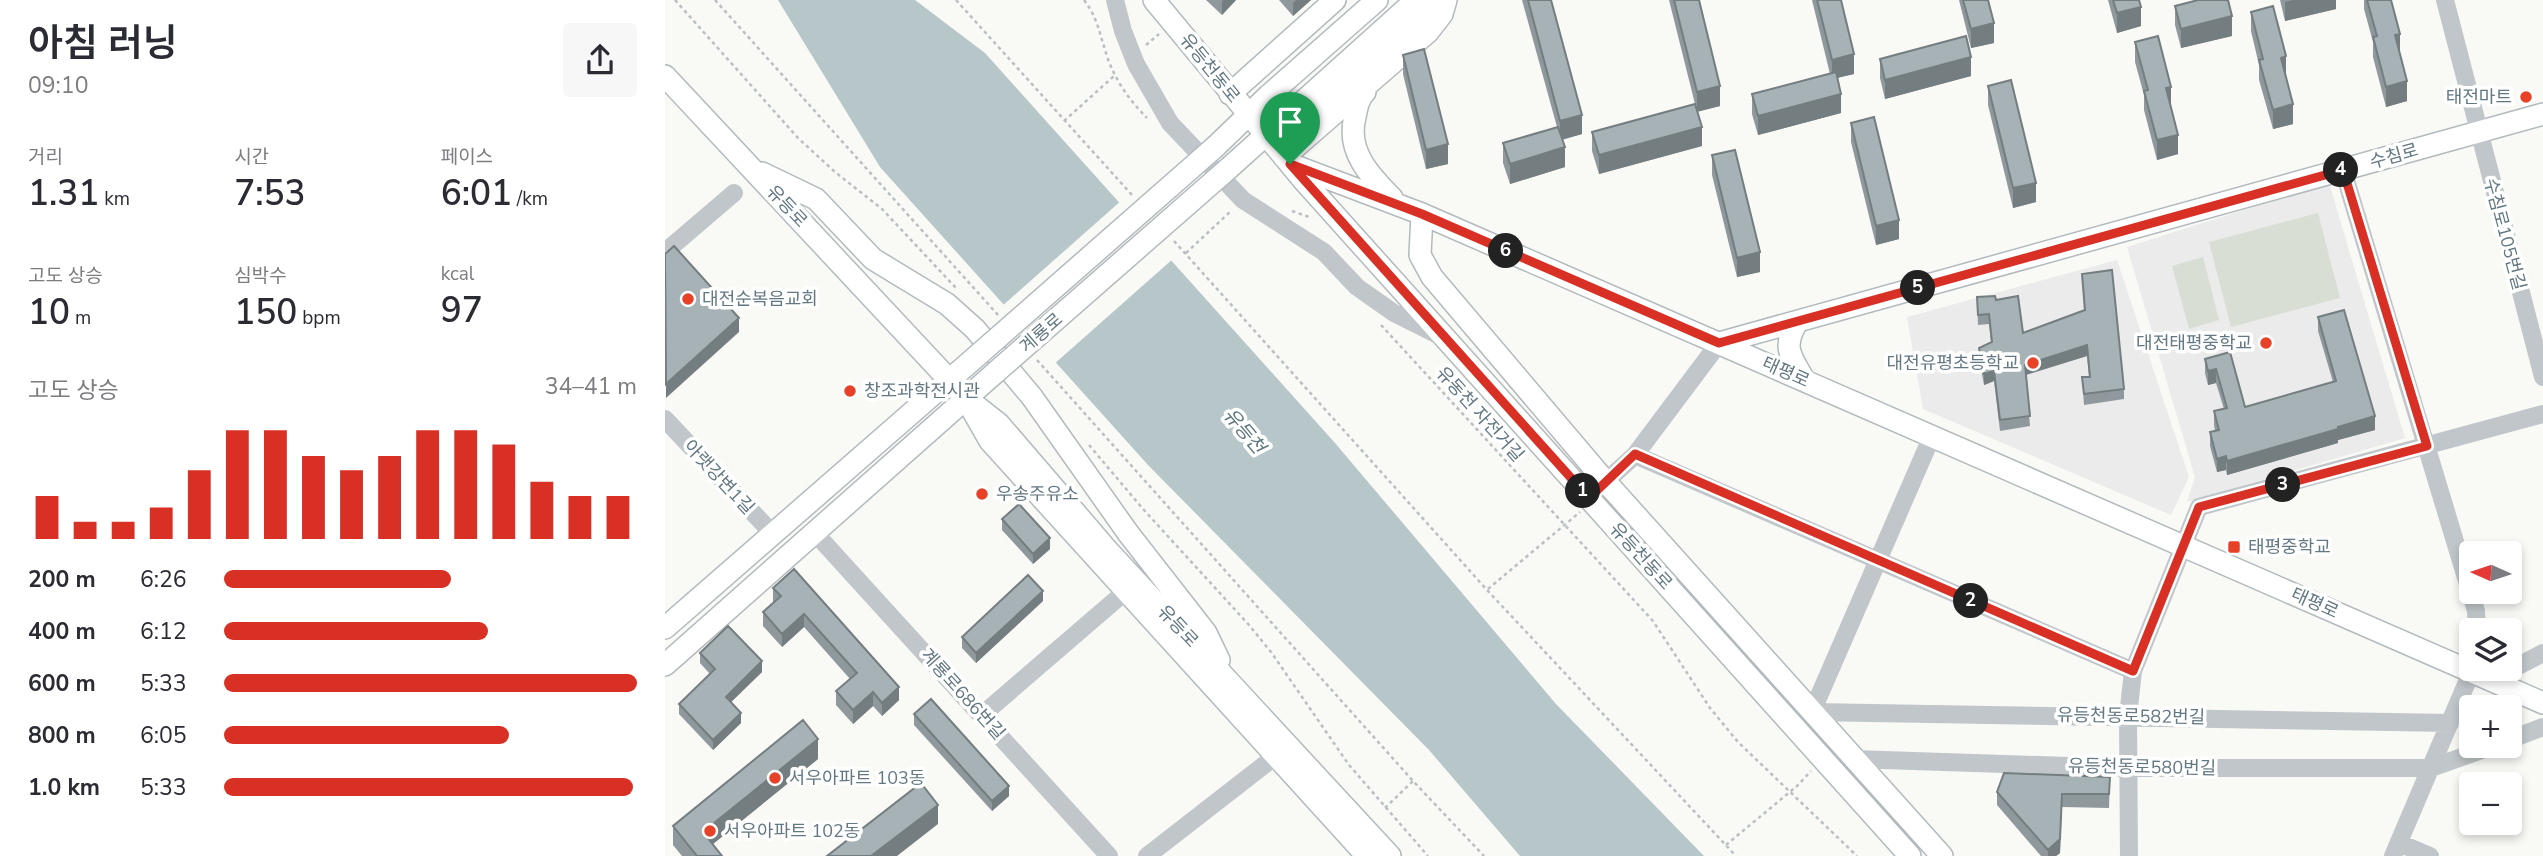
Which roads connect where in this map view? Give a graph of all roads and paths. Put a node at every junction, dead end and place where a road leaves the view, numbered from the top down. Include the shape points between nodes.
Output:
1 (715, 0) edge
2 (956, 0) edge
3 (1084, 0) edge
4 (1115, 0) edge
5 (1154, 0) edge
6 (1335, 0) edge
7 (1358, 0) edge
8 (1377, 0) edge
9 (1416, 0) edge
10 (1444, 0) edge
11 (2445, 0) edge
12 (1155, 37) dead end
13 (1141, 49) dead end
14 (1115, 75) junction
15 (665, 76) edge
16 (1377, 79) junction
17 (1230, 94) junction
18 (1268, 96) junction
19 (2543, 114) edge
20 (1247, 115) junction
21 (1283, 117) junction
22 (1064, 121) junction
23 (1153, 125) dead end
24 (2478, 132) junction
25 (1265, 135) junction
26 (1287, 161) junction
27 (750, 167) junction
28 (2343, 170) junction
29 (734, 193) dead end
30 (1139, 202) dead end
31 (1398, 204) junction
32 (1233, 209) dead end
33 (1422, 214) junction
34 (1167, 233) dead end
35 (665, 252) edge
36 (1186, 253) junction
37 (999, 316) dead end
38 (1798, 321) junction
39 (1378, 322) dead end
40 (1448, 340) junction
41 (1719, 343) junction
42 (1035, 357) dead end
43 (2543, 377) edge
44 (949, 379) junction
45 (1805, 380) junction
46 (965, 398) junction
47 (2543, 415) edge
48 (665, 419) edge
49 (1932, 436) junction
50 (2427, 446) junction
51 (1635, 454) junction
52 (1605, 481) junction
53 (1585, 504) junction
54 (1565, 526) junction
55 (815, 533) junction
56 (773, 534) junction
57 (2184, 546) junction
58 (1878, 561) junction
59 (1487, 590) junction
60 (1126, 591) junction
61 (2476, 618) edge
62 (665, 628) edge
63 (2543, 653) edge
64 (2522, 660) edge
65 (2459, 664) edge
66 (665, 665) edge
67 (2133, 671) junction
68 (1229, 681) junction
69 (2474, 681) edge
70 (2496, 681) edge
71 (2543, 703) edge
72 (1812, 712) junction
73 (982, 715) junction
74 (2128, 716) junction
75 (2450, 723) junction
76 (2543, 727) edge
77 (2522, 735) edge
78 (1277, 755) junction
79 (2459, 758) edge
80 (1853, 759) junction
81 (2127, 768) junction
82 (2431, 768) junction
83 (1812, 770) dead end
84 (1413, 781) junction
85 (1790, 792) junction
86 (1385, 808) dead end
87 (1726, 845) junction
88 (2396, 849) edge
89 (1364, 850) edge
90 (1109, 856) edge
91 (1147, 856) edge
92 (1390, 856) edge
93 (1484, 856) edge
94 (1736, 856) edge
95 (1857, 856) edge
96 (1909, 856) edge
97 (1942, 856) edge
98 (2129, 856) edge
99 (2430, 856) edge

1 - 37 path
2 - 22 path
3 - 14 path via 1095,14
4 - 40 street via 1136,64 1170,123 1234,190 1324,253 1357,287 1394,313
5 - 17 main road, 유등천동로
6 - 17 main road
7 - 18 main road via 1269,80
8 - 18 main road, 계룡로
9 - 21 main road, 계룡로
10 - 16 main road via 1442,14 1428,32
10 - 21 main road via 1341,90 1317,107
11 - 24 street, 수침로105번길
12 - 13 path
14 - 22 path
14 - 23 path
15 - 27 main road, 유등로
16 - 26 main road
16 - 31 main road via 1359,98 1354,143 1371,177
17 - 20 main road, 유등천동로
18 - 20 main road, 계룡로
19 - 24 main road, 수침로
20 - 25 main road, 유등천동로
20 - 44 main road, 계룡로, bridge
21 - 25 main road, 계룡로
22 - 30 path
24 - 28 main road, 수침로
24 - 43 street, 수침로105번길
25 - 26 main road, 유등천동로
25 - 46 main road, 계룡로, bridge
26 - 31 main road, 태평로
26 - 40 main road, 유등천동로
27 - 44 main road, 유등로
27 - 68 main road via 816,200 873,259 947,304 975,329 1032,397 1206,634
28 - 38 main road, 수침로
28 - 50 street
29 - 35 street
31 - 33 main road, 태평로
32 - 36 path
33 - 41 main road, 태평로
33 - 52 main road, 유등천동로 via 1420,255 1432,277
34 - 36 path
36 - 59 path
38 - 41 main road, 수침로
38 - 45 main road via 1789,335 1790,356
39 - 54 path, 유동천 자전거길
40 - 53 main road, 유등천동로
41 - 45 main road, 태평로
41 - 51 street
42 - 84 path
44 - 46 main road, 유등로
44 - 56 main road, 계룡로
45 - 49 main road, 태평로
46 - 55 main road, 계룡로
46 - 60 main road, 유등로 via 990,441
46 - 68 main road, 유등로 via 999,424
47 - 50 street
48 - 56 street, 아랫강변1길
49 - 57 main road, 태평로
49 - 58 street
50 - 57 street via 2199,507
50 - 61 street
51 - 52 street
51 - 58 street
52 - 53 street
52 - 72 main road, 유등천동로
53 - 54 path
53 - 96 main road, 유등천동로
54 - 59 path
54 - 85 path, 유동천 자전거길 via 1653,621 1738,743
55 - 66 main road, 계룡로
55 - 73 street, 계룡로686번길
56 - 62 main road, 계룡로
57 - 65 main road, 태평로
57 - 67 street
58 - 67 street
58 - 72 street
59 - 87 path
60 - 73 street
60 - 78 main road, 유등로
63 - 64 street
67 - 74 street
68 - 89 main road, 유등로
69 - 75 street
70 - 71 main road, 태평로
72 - 74 street, 유등천동로582번길
72 - 80 main road, 유등천동로
73 - 90 street, 계룡로686번길
74 - 75 street, 유등천동로582번길
74 - 81 street
75 - 82 street
76 - 77 street
78 - 89 main road, 유등로
78 - 91 street
79 - 82 street, 유등천동로580번길
80 - 81 street, 유등천동로580번길
80 - 97 main road, 유등천동로
81 - 82 street, 유등천동로580번길
81 - 98 street
82 - 88 street
83 - 85 path
84 - 86 path
84 - 93 path
85 - 87 path
85 - 95 path, 유동천 자전거길
87 - 94 path
88 - 99 street
89 - 92 main road, 유등로

